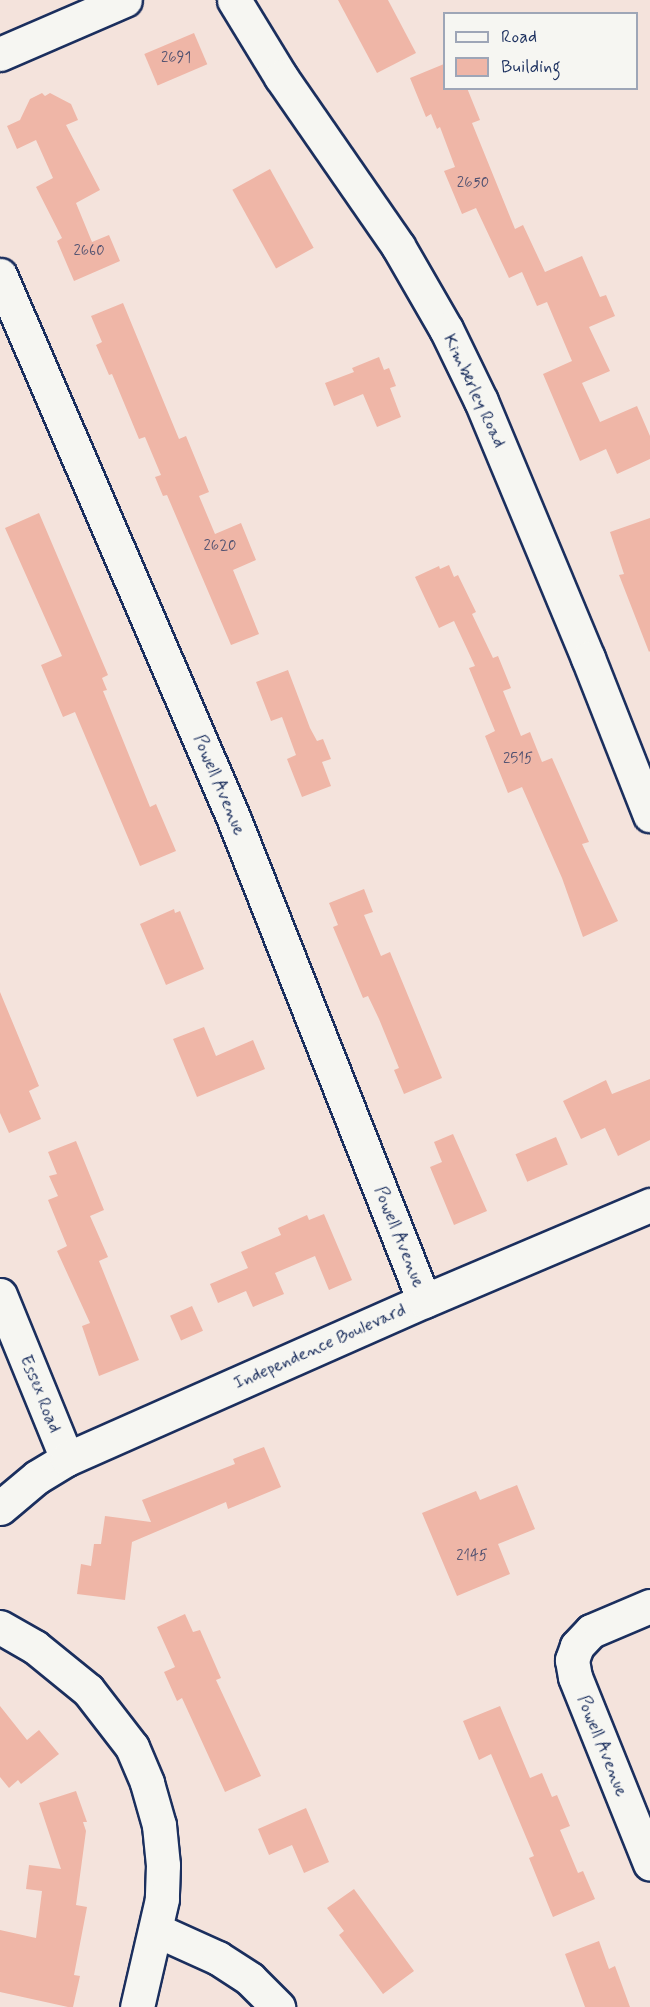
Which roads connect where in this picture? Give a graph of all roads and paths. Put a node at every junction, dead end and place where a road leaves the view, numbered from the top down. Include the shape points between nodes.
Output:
1 (125, 0) edge
2 (234, 0) edge
3 (0, 54) edge
4 (0, 275) edge
5 (650, 815) edge
6 (650, 1204) edge
7 (0, 1295) edge
8 (424, 1301) junction
9 (67, 1459) junction
10 (0, 1508) edge
11 (650, 1606) edge
12 (0, 1628) edge
13 (650, 1864) edge
14 (156, 1930) junction
15 (137, 2007) edge
16 (278, 2007) edge

1 - 3 street
2 - 5 street, Kimberley Road via 281,77 398,246 446,329 499,444
4 - 8 street, Powell Avenue via 233,816
6 - 8 street, Independence Boulevard
7 - 9 street, Essex Road
8 - 9 street, Independence Boulevard
9 - 10 street, Independence Boulevard via 37,1477
11 - 13 street, Powell Avenue via 591,1631 577,1646 572,1660 575,1677
12 - 14 street via 35,1647 88,1690 132,1747 159,1825 163,1877
14 - 15 street
14 - 16 street via 218,1958 250,1979

